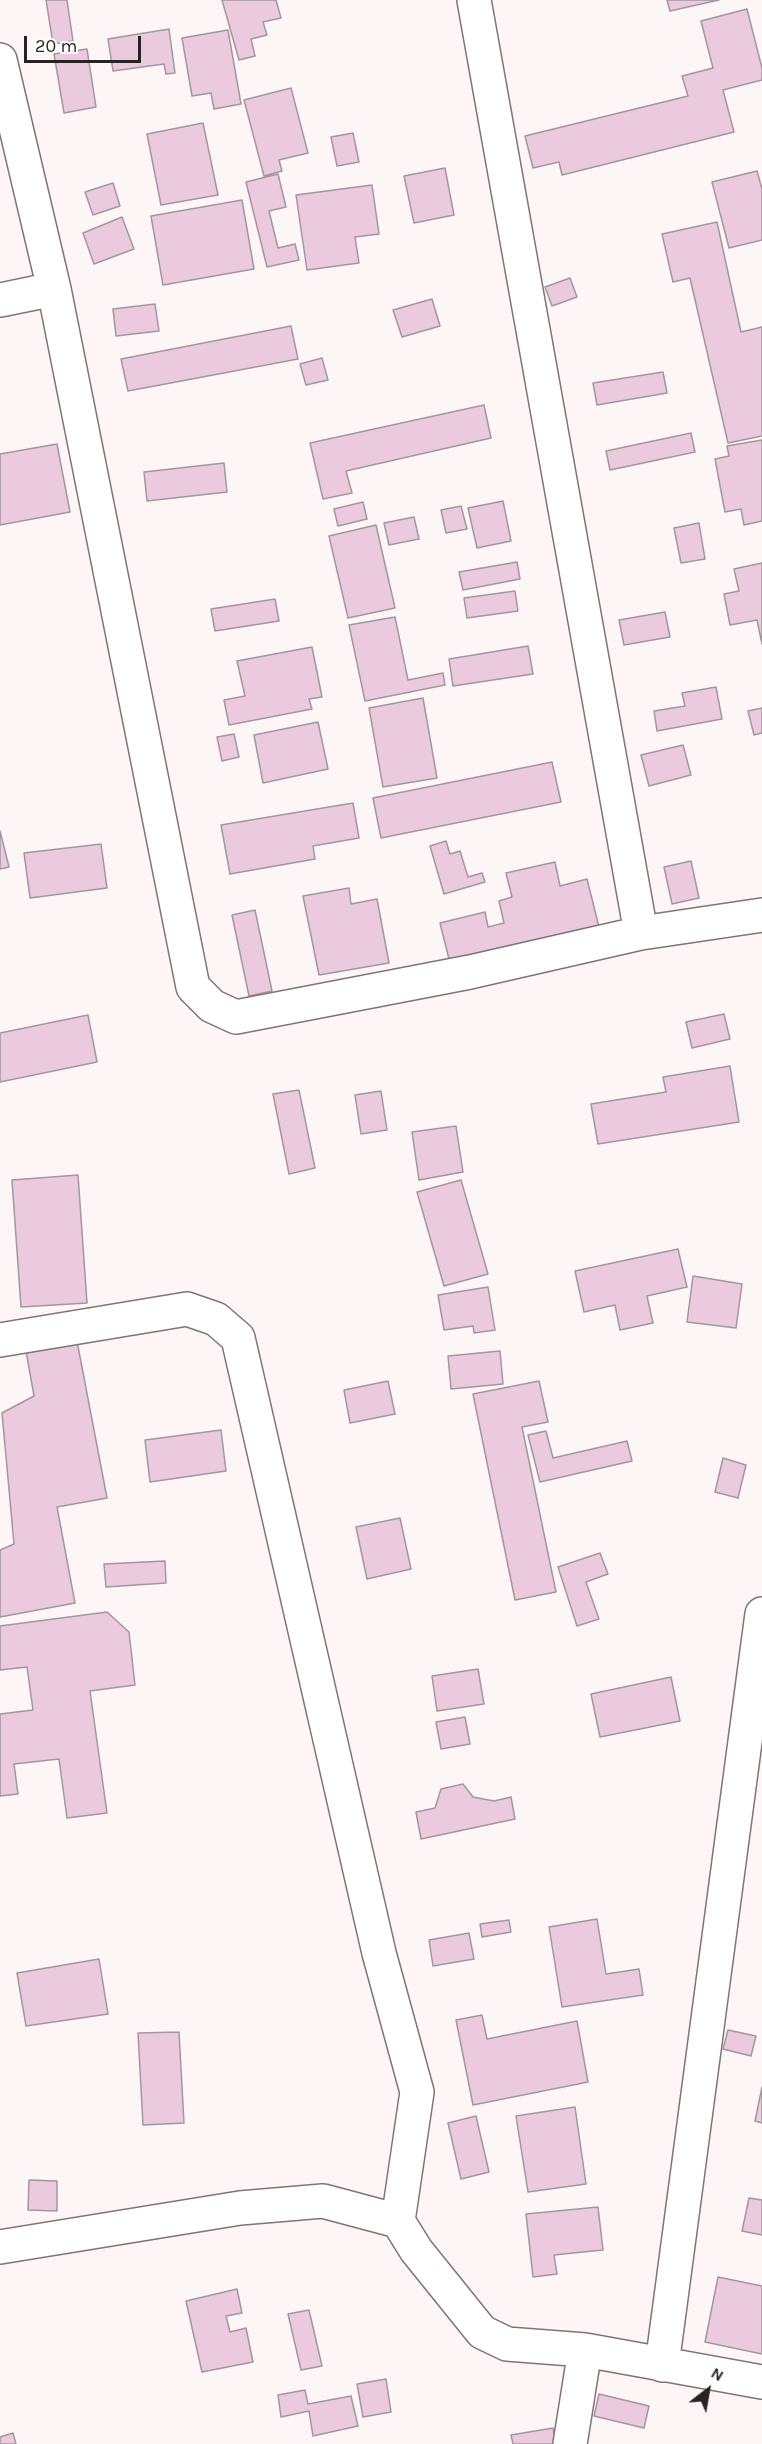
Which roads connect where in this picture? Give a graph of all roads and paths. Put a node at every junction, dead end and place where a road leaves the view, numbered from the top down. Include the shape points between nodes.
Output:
1 (474, 0) edge
2 (0, 60) edge
3 (54, 289) junction
4 (0, 300) edge
5 (762, 915) edge
6 (641, 933) junction
7 (0, 1340) edge
8 (762, 1614) edge
9 (398, 2221) junction
10 (0, 2247) edge
11 (585, 2350) junction
12 (662, 2365) junction
13 (762, 2382) edge
14 (570, 2444) edge

1 - 6 street
2 - 3 street
3 - 4 street
3 - 6 street via 193,987 212,1006 236,1017 470,972
5 - 6 street
7 - 9 street via 187,1309 216,1319 238,1338 379,1953 417,2092
8 - 12 street
9 - 10 street via 323,2201 240,2208
9 - 11 street via 416,2250 482,2332 507,2344
11 - 12 street
11 - 14 street
12 - 13 street

